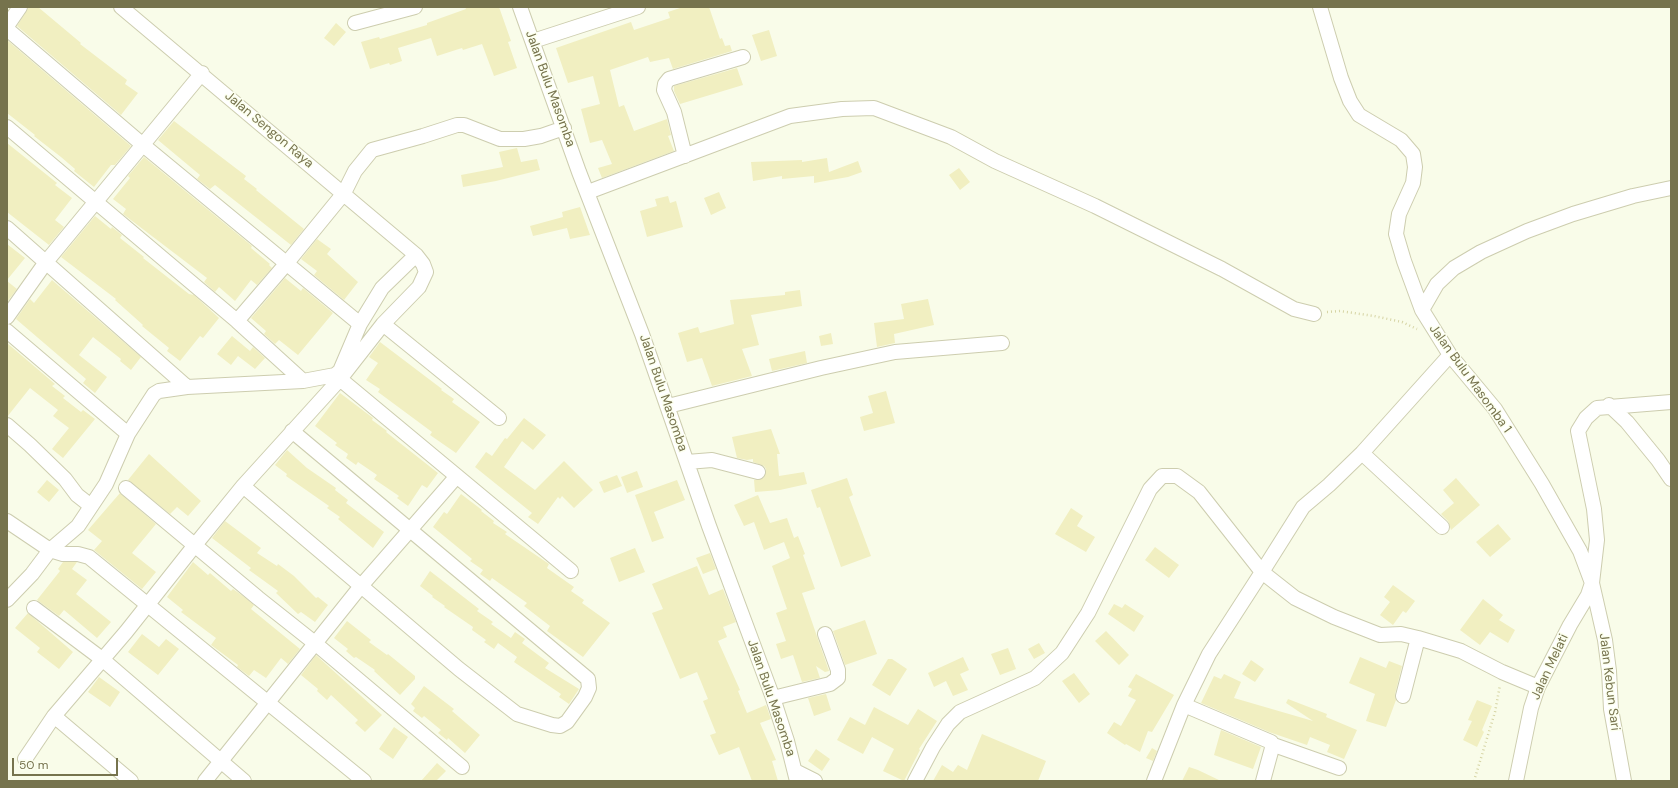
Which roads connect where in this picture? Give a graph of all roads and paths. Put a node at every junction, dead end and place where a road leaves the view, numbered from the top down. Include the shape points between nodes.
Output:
1 (20, 7) edge
2 (122, 7) edge
3 (415, 7) edge
4 (520, 7) edge
5 (638, 7) edge
6 (1320, 7) edge
7 (355, 23) dead end
8 (7, 27) edge
9 (533, 41) junction
10 (742, 57) dead end
11 (202, 73) junction
12 (7, 127) edge
13 (564, 128) junction
14 (143, 145) junction
15 (685, 156) junction
16 (1671, 188) edge
17 (344, 192) junction
18 (588, 192) junction
19 (94, 202) junction
20 (7, 228) edge
21 (416, 255) junction
22 (46, 262) junction
23 (286, 264) junction
24 (1422, 310) junction
25 (1314, 314) joint
26 (7, 317) edge
27 (237, 321) junction
28 (360, 324) junction
29 (384, 324) junction
30 (7, 331) edge
31 (1422, 332) dead end
32 (1002, 343) dead end
33 (1450, 355) junction
34 (340, 380) junction
35 (303, 381) junction
36 (187, 387) junction
37 (1671, 402) edge
38 (668, 406) junction
39 (1609, 406) junction
40 (499, 418) dead end
41 (7, 425) edge
42 (292, 431) junction
43 (128, 434) junction
44 (1362, 453) junction
45 (688, 462) junction
46 (758, 472) dead end
47 (457, 476) junction
48 (1671, 479) edge
49 (243, 486) junction
50 (126, 488) dead end
51 (91, 506) junction
52 (7, 521) edge
53 (1442, 527) dead end
54 (410, 531) junction
55 (194, 545) junction
56 (50, 550) junction
57 (571, 571) dead end
58 (1262, 572) junction
59 (1592, 583) junction
60 (361, 586) junction
61 (7, 600) edge
62 (148, 604) junction
63 (34, 608) dead end
64 (825, 634) dead end
65 (1418, 638) junction
66 (316, 644) junction
67 (102, 660) junction
68 (1502, 672) junction
69 (1538, 687) junction
70 (1403, 696) dead end
71 (773, 698) junction
72 (267, 703) junction
73 (1184, 705) junction
74 (54, 716) junction
75 (1271, 744) junction
76 (25, 759) dead end
77 (221, 761) junction
78 (462, 767) dead end
79 (1338, 768) dead end
80 (796, 776) edge
81 (1159, 777) edge
82 (131, 781) edge
83 (205, 781) edge
84 (244, 781) edge
85 (364, 781) edge
86 (815, 781) edge
87 (915, 781) edge
88 (1262, 781) edge
89 (1474, 781) edge
90 (1516, 781) edge
91 (1624, 781) edge

1 - 8 street
2 - 11 street, Jalan Sengon Raya
3 - 7 street
4 - 9 street, Jalan Bulu Masomba
5 - 9 street
6 - 24 street, Jalan Bulu Masomba 1 via 1350,101 1359,115 1401,140 1413,154 1413,183 1399,214 1396,234
8 - 14 street
9 - 13 street, Jalan Bulu Masomba
10 - 15 street via 669,79 665,84 664,90 674,112
11 - 14 street
11 - 17 street, Jalan Sengon Raya
12 - 19 street
13 - 17 street via 524,139 500,139 457,124 372,150 355,171
13 - 18 street, Jalan Bulu Masomba
14 - 19 street
14 - 23 street
15 - 18 street
15 - 25 street via 790,116 842,109 874,108 951,137 995,161 1095,206 1222,269 1294,309
16 - 24 street via 1633,196 1573,214 1481,252 1454,268 1437,284
17 - 21 street, Jalan Sengon Raya
17 - 23 street
18 - 38 street, Jalan Bulu Masomba
19 - 22 street
19 - 27 street
20 - 22 street
21 - 28 street via 382,288
21 - 29 street, Jalan Sengon Raya via 426,272 423,280
22 - 26 street
22 - 36 street
23 - 27 street
23 - 28 street
24 - 33 street, Jalan Bulu Masomba 1
25 - 31 path via 1340,311 1374,316 1402,322
27 - 35 street
28 - 35 street via 340,371 335,375
29 - 34 street
29 - 40 street
30 - 43 street
32 - 38 street via 895,352
33 - 44 street
33 - 59 street, Jalan Bulu Masomba 1 via 1495,410 1542,484 1580,551
34 - 42 street
34 - 47 street
35 - 36 street
36 - 43 street via 154,394
37 - 39 street
38 - 45 street, Jalan Bulu Masomba
39 - 48 street via 1627,422
39 - 59 street via 1597,408 1586,418 1578,431 1598,540
41 - 51 street
42 - 49 street
42 - 54 street
43 - 51 street via 106,484
44 - 53 street
44 - 58 street via 1303,508
45 - 46 street via 712,460
45 - 71 street, Jalan Bulu Masomba
47 - 54 street
47 - 57 street
49 - 55 street
49 - 60 street
50 - 55 street
51 - 56 street via 78,526
52 - 56 street
54 - 60 street
54 - 60 street via 588,679 589,688 585,698 567,722 560,726 552,725 517,714
55 - 62 street
55 - 66 street
56 - 61 street via 35,571
56 - 62 street via 89,558
58 - 65 street via 1295,598 1334,617 1380,635 1401,634
58 - 73 street via 1209,654
58 - 87 street via 1199,492 1177,476 1162,476 1150,489 1088,613 1062,652 1035,678 960,712 948,724
59 - 69 street, Jalan Melati via 1585,601
59 - 91 street, Jalan Kebun Sari via 1605,640 1611,709
60 - 66 street
62 - 67 street
62 - 72 street
63 - 67 street
64 - 71 street via 838,670 838,678 830,684
65 - 68 street via 1461,651
65 - 70 street
66 - 72 street
66 - 78 street
67 - 74 street
67 - 77 street
68 - 69 street
68 - 89 path via 1495,712
69 - 90 street, Jalan Melati via 1531,708
71 - 80 street, Jalan Bulu Masomba
72 - 77 street
72 - 85 street
73 - 75 street via 1269,740
73 - 81 street
74 - 76 street
74 - 82 street
75 - 79 street
75 - 88 street
77 - 83 street
77 - 84 street
80 - 86 street

